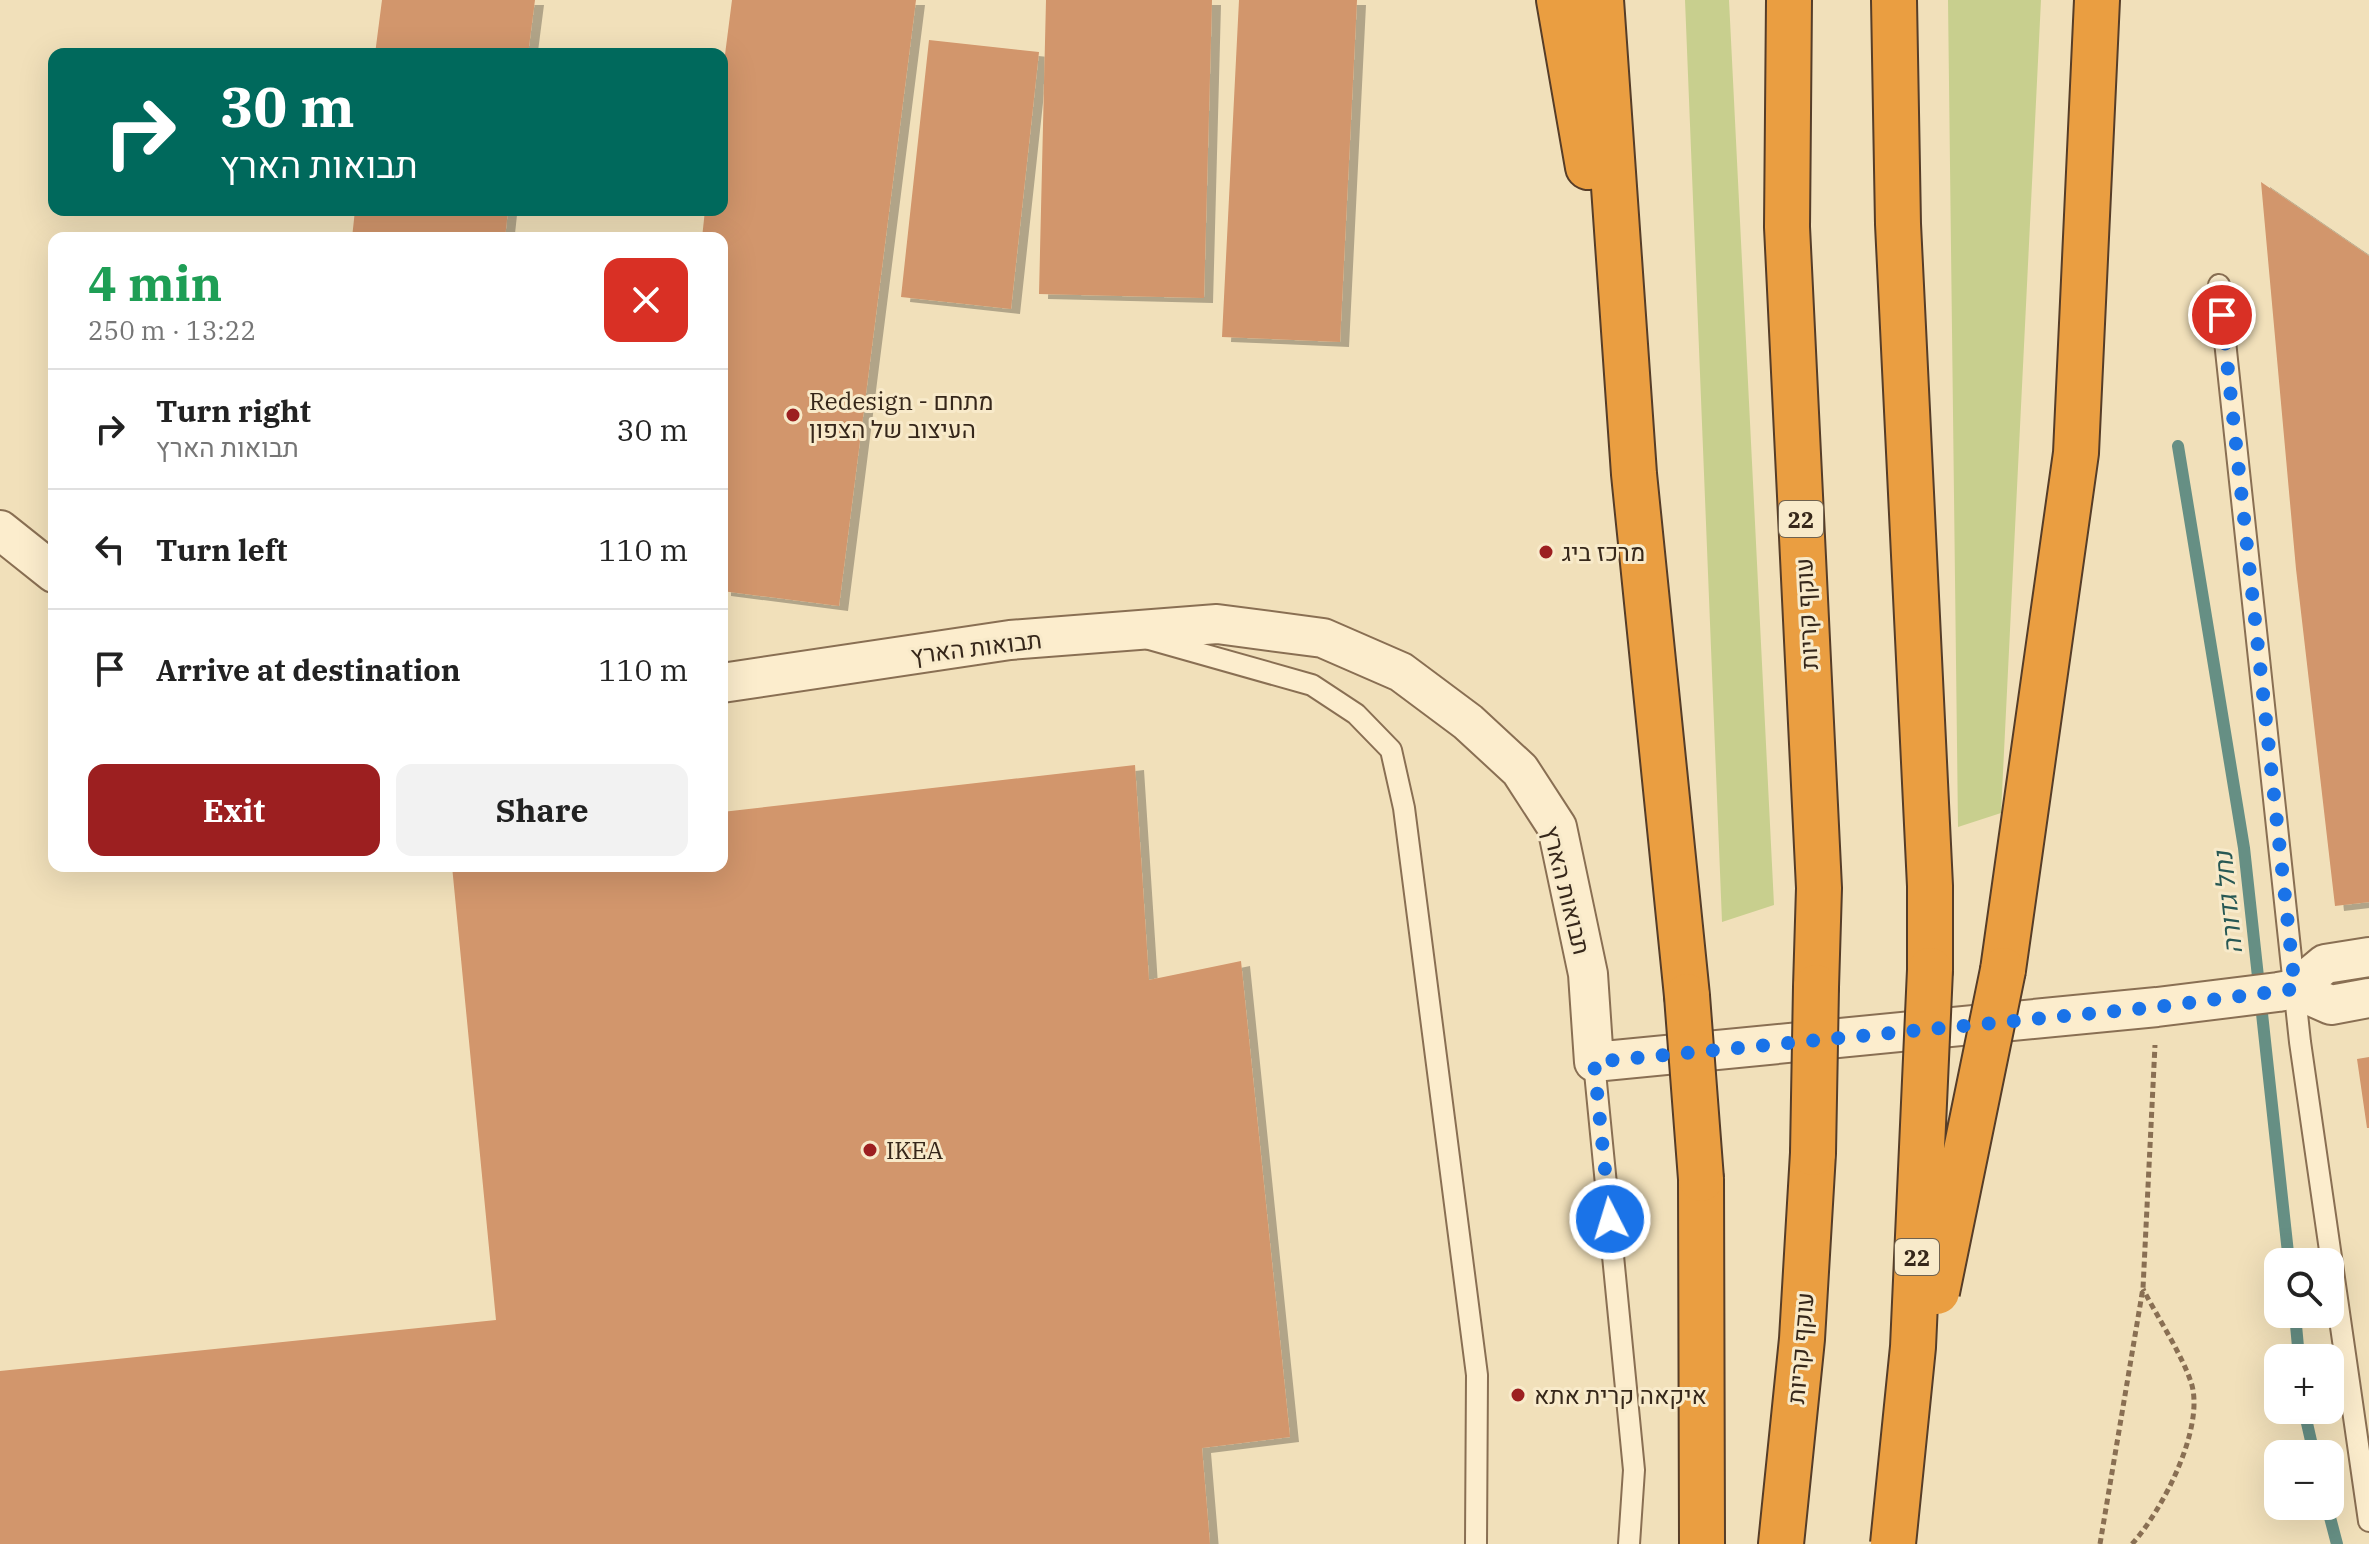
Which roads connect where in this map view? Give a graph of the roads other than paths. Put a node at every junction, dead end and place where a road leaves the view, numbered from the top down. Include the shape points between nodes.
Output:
1 (1559, 0) edge
2 (1601, 0) edge
3 (1789, 0) edge
4 (2097, 0) edge
5 (1894, 18) edge
6 (2219, 285) dead end
7 (1628, 395) junction
8 (0, 530) edge
9 (48, 568) edge
10 (1122, 632) junction
11 (728, 682) edge
12 (2369, 957) edge
13 (2287, 990) junction
14 (2369, 998) edge
15 (1594, 1062) junction
16 (1900, 1474) junction
17 (2369, 1521) edge
18 (1476, 1544) edge
19 (1629, 1544) edge
20 (1702, 1544) edge
21 (1781, 1544) edge
22 (1893, 1544) edge

1 - 7 highway
2 - 7 highway
3 - 21 highway, עוקף קריות / 22, bridge via 1787,227 1819,888 1813,1153 1802,1339
4 - 16 highway, bridge via 2076,453 2003,970
5 - 16 highway, 22, bridge via 1930,970 1913,1347
6 - 13 lane
7 - 20 highway, bridge via 1701,1179
8 - 9 street
10 - 11 street, תבואות הארץ via 1010,640
10 - 15 street, תבואות הארץ via 1217,624 1323,638 1401,672 1468,722 1520,770 1557,827 1588,974
10 - 18 lane via 1312,685 1356,714 1391,750 1404,808 1477,1375
12 - 13 street via 2325,964
13 - 14 street via 2331,1005
13 - 15 street
13 - 17 lane via 2300,1042
15 - 19 lane via 1634,1470
16 - 22 highway, 22, bridge

